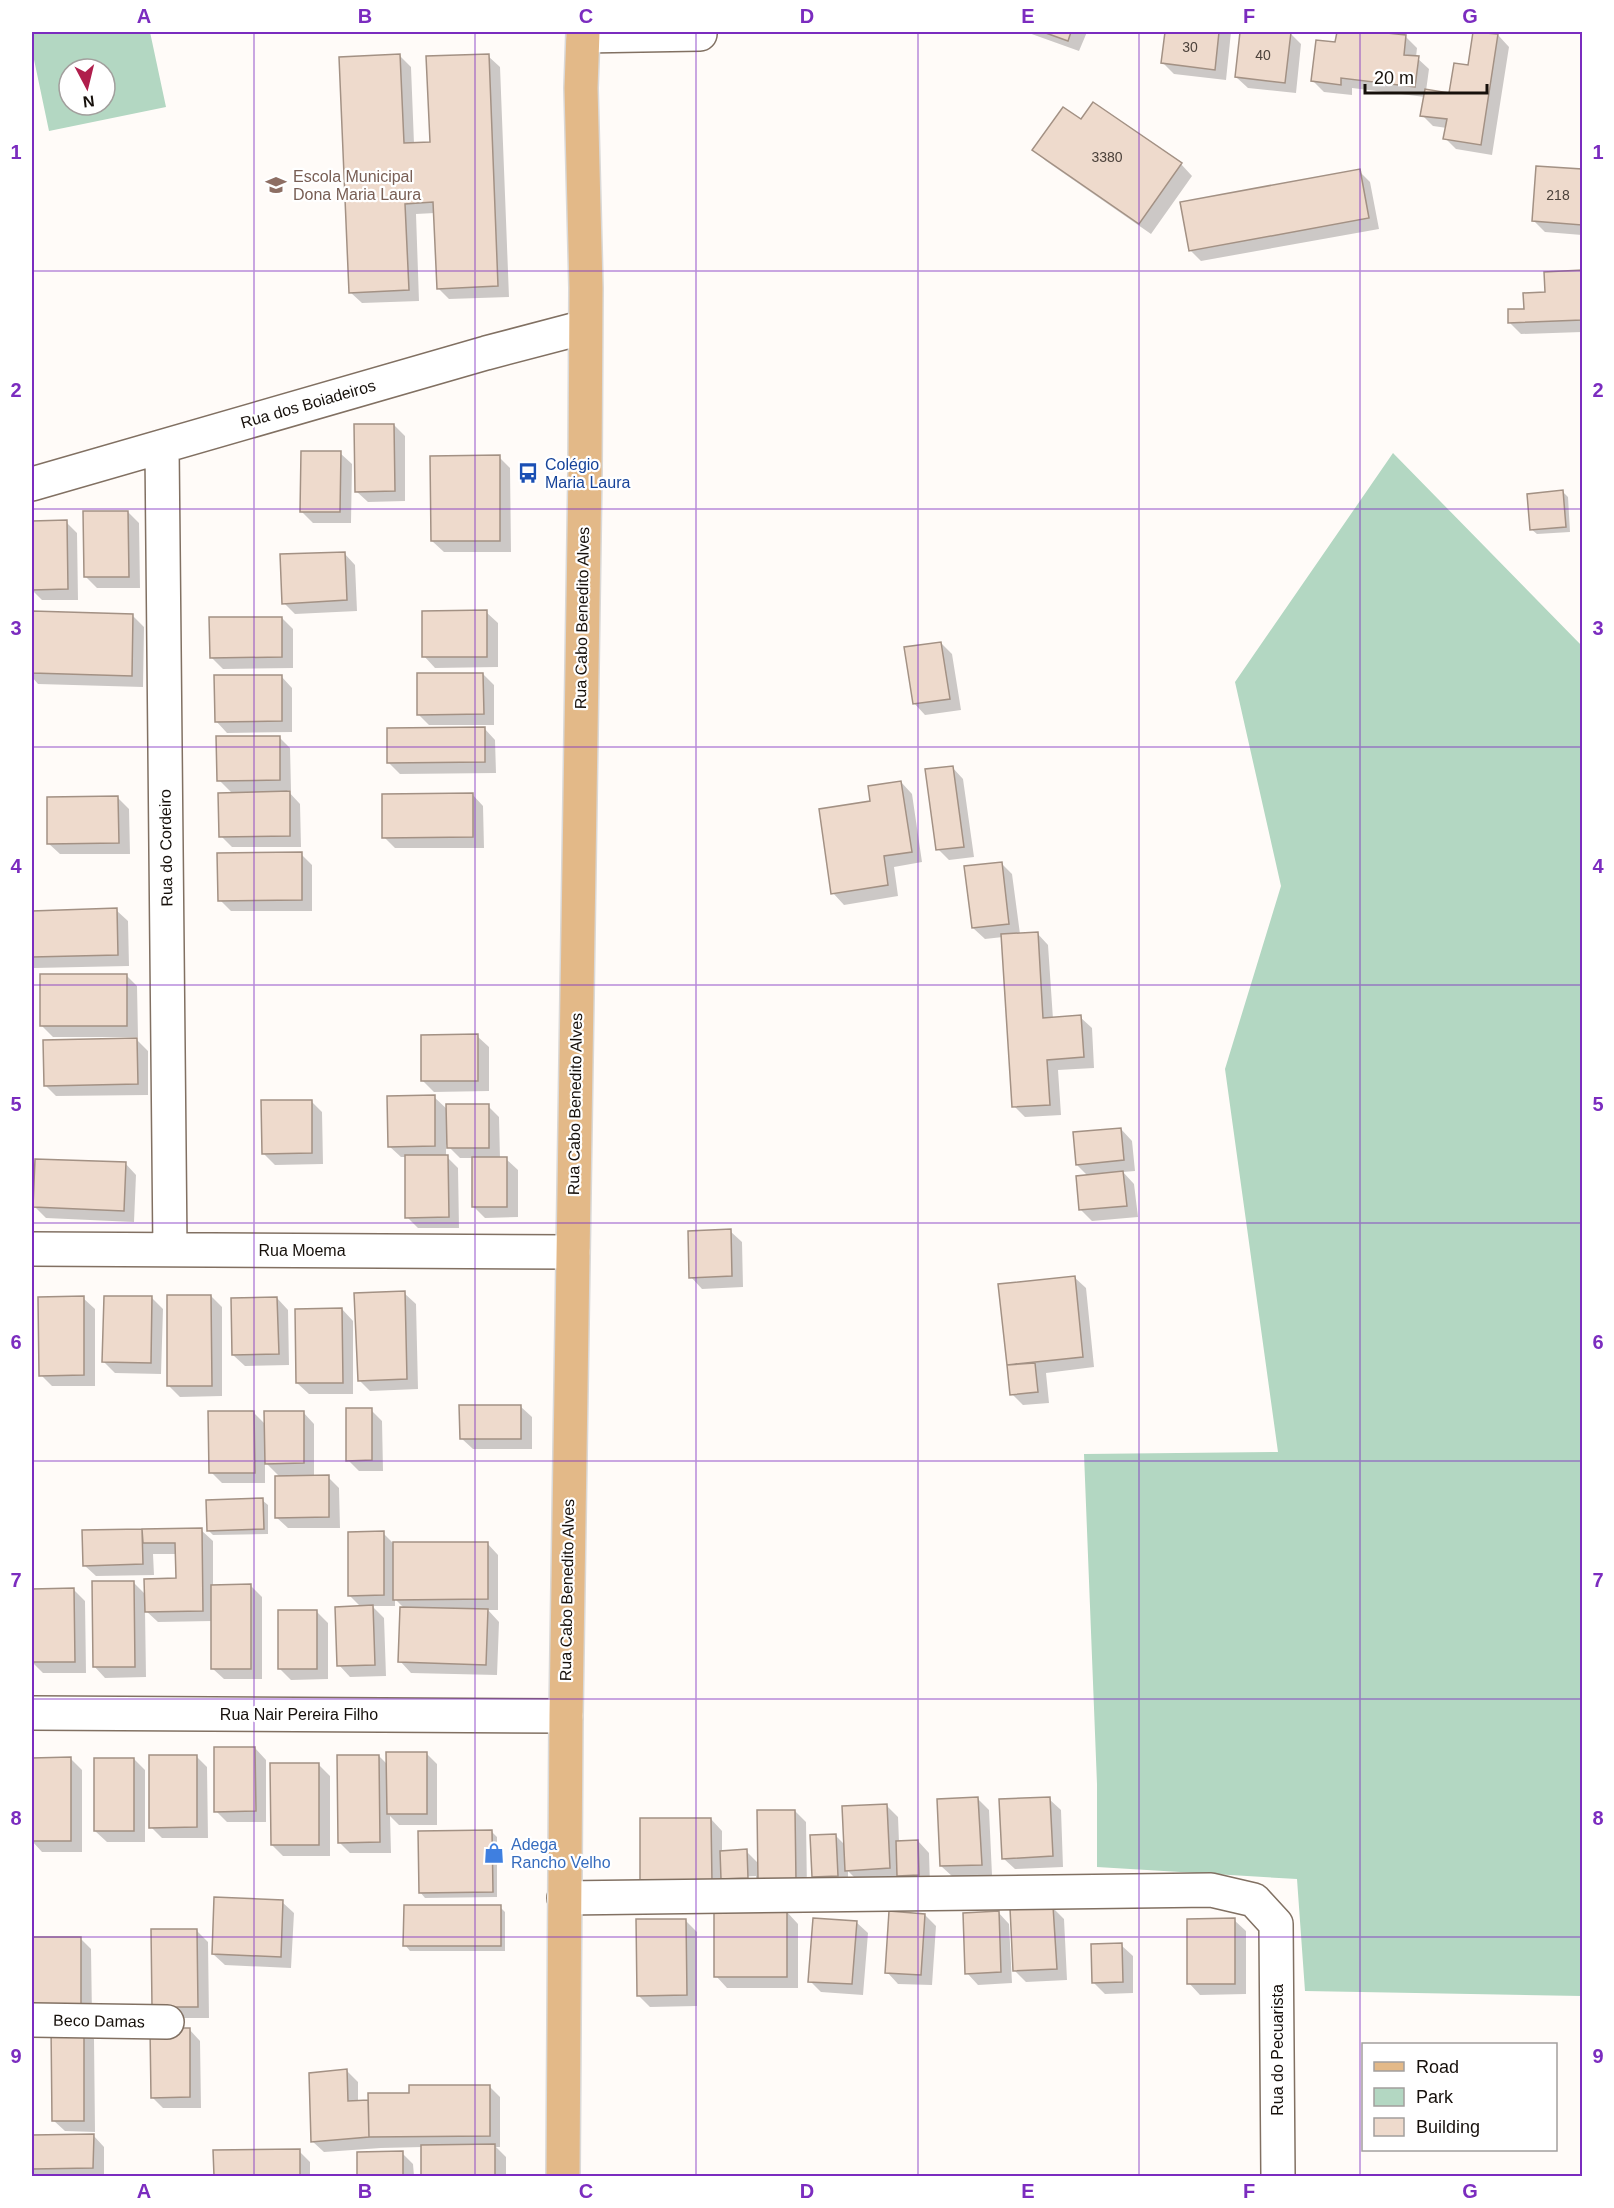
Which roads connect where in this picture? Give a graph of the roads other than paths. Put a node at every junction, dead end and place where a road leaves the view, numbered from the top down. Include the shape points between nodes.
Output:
1 (700, 32) edge
2 (583, 34) edge
3 (585, 327) junction
4 (162, 447) junction
5 (32, 484) edge
6 (32, 1249) edge
7 (170, 1250) junction
8 (573, 1252) junction
9 (32, 1713) edge
10 (566, 1716) junction
11 (564, 1898) junction
12 (32, 2020) edge
13 (167, 2022) dead end
14 (563, 2176) edge
15 (1278, 2176) edge

1 - 2 street
2 - 3 main road, Rua Cabo Benedito Alves
3 - 4 street, Rua dos Boiadeiros
3 - 8 main road, Rua Cabo Benedito Alves
4 - 5 street, Rua dos Boiadeiros
4 - 7 street, Rua do Cordeiro
6 - 7 street, Rua Moema
7 - 8 street, Rua Moema
8 - 10 main road, Rua Cabo Benedito Alves
9 - 10 street, Rua Nair Pereira Filho
10 - 11 main road, Rua Cabo Benedito Alves
11 - 14 main road, Rua Cabo Benedito Alves
11 - 15 street, Rua do Pecuarista via 1210,1890 1254,1900 1276,1924
12 - 13 street, Beco Damas

